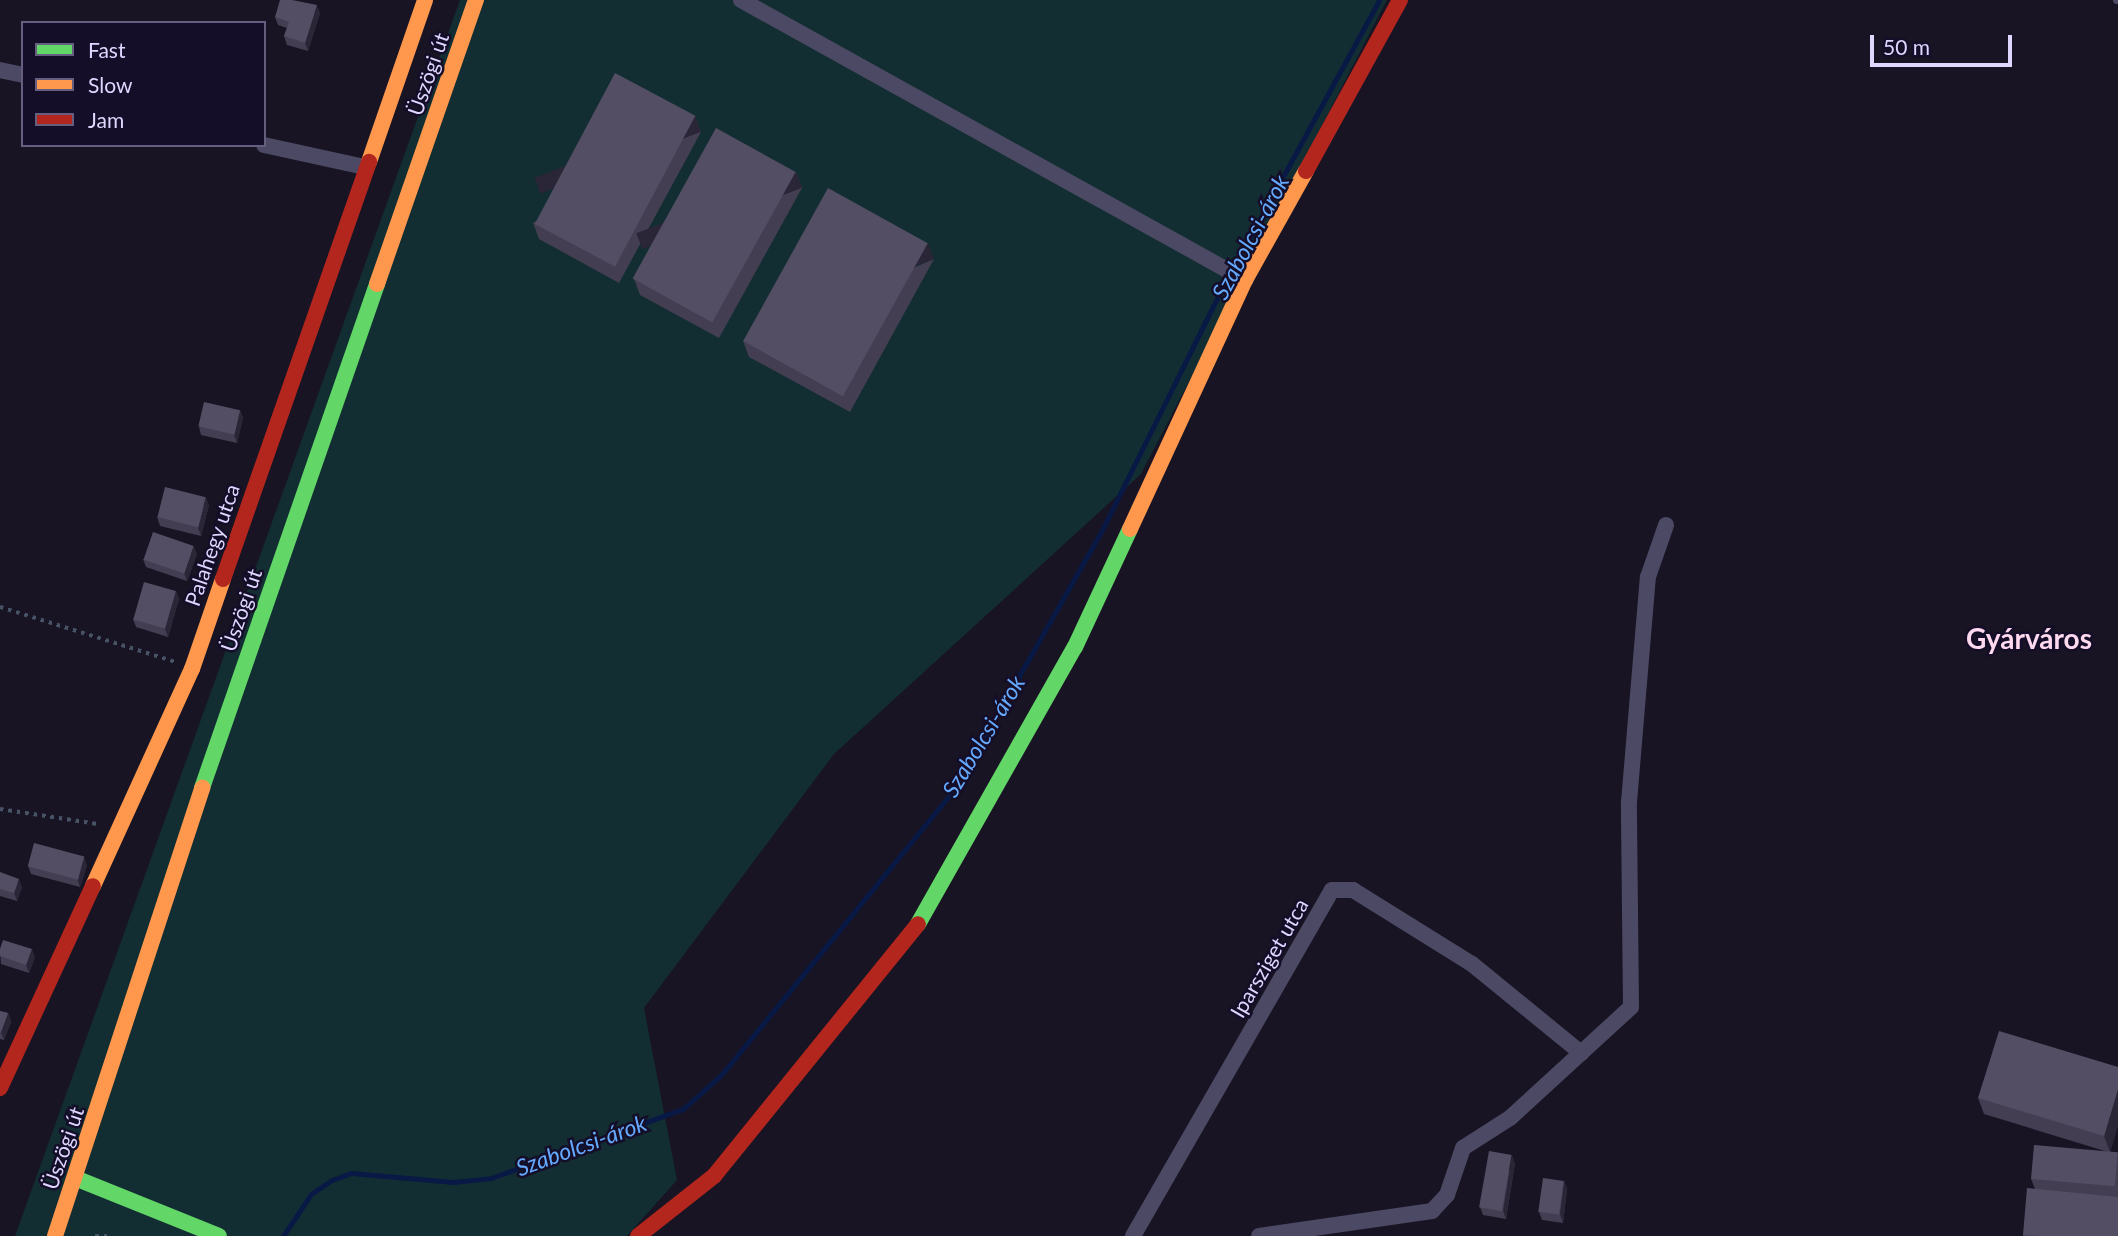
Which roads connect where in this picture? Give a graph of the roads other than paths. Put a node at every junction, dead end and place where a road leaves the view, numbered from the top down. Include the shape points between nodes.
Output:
1 (425, 0) edge
2 (476, 0) edge
3 (741, 0) edge
4 (1401, 0) edge
5 (0, 70) edge
6 (21, 75) edge
7 (266, 145) edge
8 (365, 167) junction
9 (1235, 275) junction
10 (1666, 525) dead end
11 (1581, 1053) junction
12 (0, 1088) edge
13 (75, 1178) junction
14 (55, 1236) edge
15 (219, 1236) edge
16 (638, 1236) edge
17 (1133, 1236) edge
18 (1259, 1236) edge

1 - 8 street, Palahegy utca
2 - 13 street, Üszögi út via 217,742
3 - 9 street
4 - 9 street
5 - 6 street
7 - 8 street
8 - 12 street, Palahegy utca via 192,669
9 - 16 street via 1075,647 921,921 714,1176
10 - 11 street via 1648,578 1629,802 1625,872 1634,1000
11 - 17 street, Iparsziget utca via 1472,964 1353,890 1332,890
11 - 18 street via 1510,1118 1463,1148 1447,1195 1432,1211
13 - 14 street, Üszögi út
13 - 15 street

